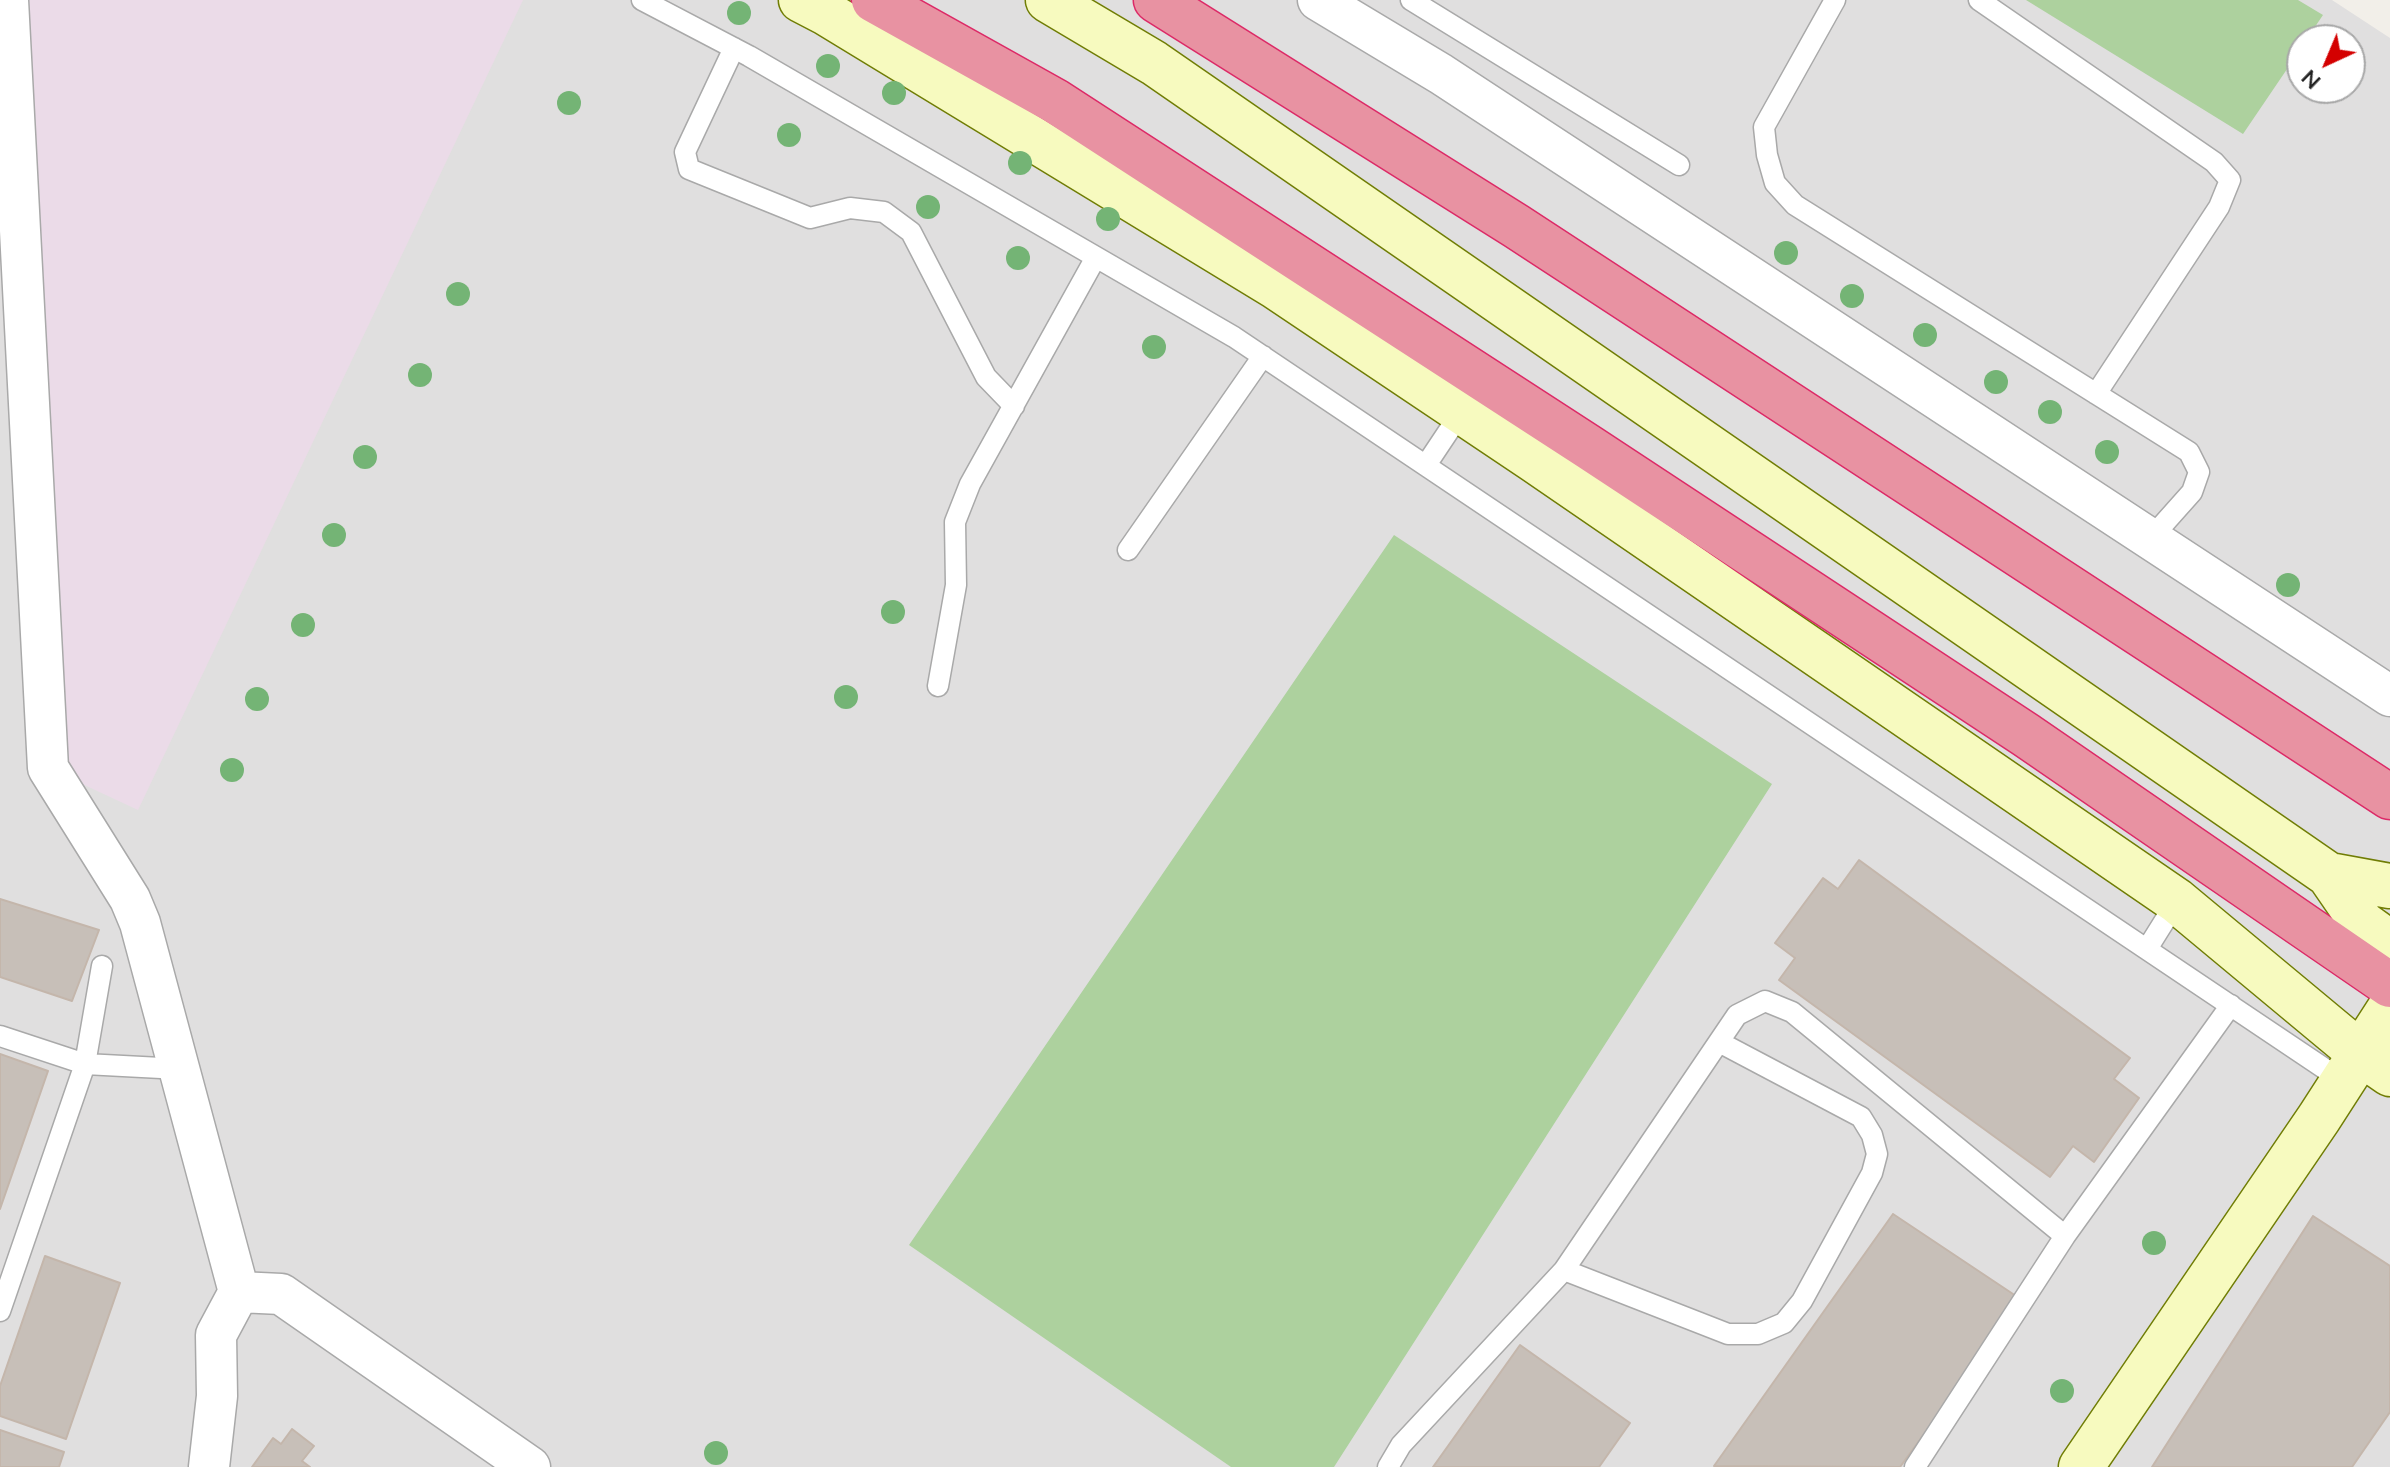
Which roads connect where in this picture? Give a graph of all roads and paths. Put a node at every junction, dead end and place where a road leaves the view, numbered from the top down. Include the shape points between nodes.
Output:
1 (8, 0) edge
2 (642, 0) edge
3 (801, 0) edge
4 (874, 0) edge
5 (1048, 0) edge
6 (1156, 0) edge
7 (1318, 0) edge
8 (1411, 0) edge
9 (1835, 0) edge
10 (1979, 0) edge
11 (734, 48) junction
12 (1679, 165) dead end
13 (1096, 257) junction
14 (1263, 356) junction
15 (2096, 394) junction
16 (1014, 406) junction
17 (1462, 411) junction
18 (1426, 465) junction
19 (2151, 538) junction
20 (1128, 550) dead end
21 (938, 686) dead end
22 (2390, 696) edge
23 (2390, 797) edge
24 (2329, 875) junction
25 (2390, 886) edge
26 (2177, 901) junction
27 (2390, 943) edge
28 (2147, 949) junction
29 (102, 966) dead end
30 (2390, 985) edge
31 (2231, 1005) junction
32 (2390, 1008) edge
33 (0, 1036) edge
34 (1719, 1042) junction
35 (85, 1064) junction
36 (180, 1069) junction
37 (2365, 1070) edge
38 (2065, 1236) junction
39 (1564, 1270) junction
40 (239, 1292) junction
41 (0, 1311) edge
42 (512, 1462) edge
43 (209, 1467) edge
44 (1388, 1467) edge
45 (1915, 1467) edge
46 (2081, 1467) edge

1 - 36 street via 48,768 130,899
2 - 11 lane
3 - 17 street via 1276,287
4 - 30 highway via 1055,101 1537,413 2026,735
5 - 24 street via 1154,63
6 - 23 highway via 1516,226
7 - 19 street via 1441,74
8 - 12 lane
9 - 15 lane via 1764,127 1775,183 1795,205
10 - 15 lane via 2214,162 2230,180 2219,207
11 - 13 lane
11 - 16 lane via 685,152 689,169 810,218 850,208 884,212 902,225 911,232 986,377
13 - 14 lane
13 - 16 lane
14 - 18 lane
14 - 20 lane
15 - 19 lane via 2189,452 2199,472 2192,492
16 - 21 lane via 955,522 956,585
17 - 18 lane
17 - 26 street
18 - 28 lane
19 - 22 street
24 - 25 street
24 - 27 street via 2362,923
26 - 28 lane
26 - 37 street
28 - 31 lane
29 - 35 lane
31 - 37 lane
31 - 38 lane
32 - 37 street
33 - 35 lane
34 - 38 lane via 1737,1015 1765,1001 1792,1012
34 - 39 lane
34 - 39 lane via 1861,1117 1872,1135 1877,1154 1872,1173 1802,1301 1784,1323 1758,1334 1728,1334
35 - 36 lane
35 - 41 lane
36 - 40 street
37 - 46 street
38 - 45 lane
39 - 44 lane via 1401,1445
40 - 42 street via 281,1294
40 - 43 street via 216,1335 217,1396

